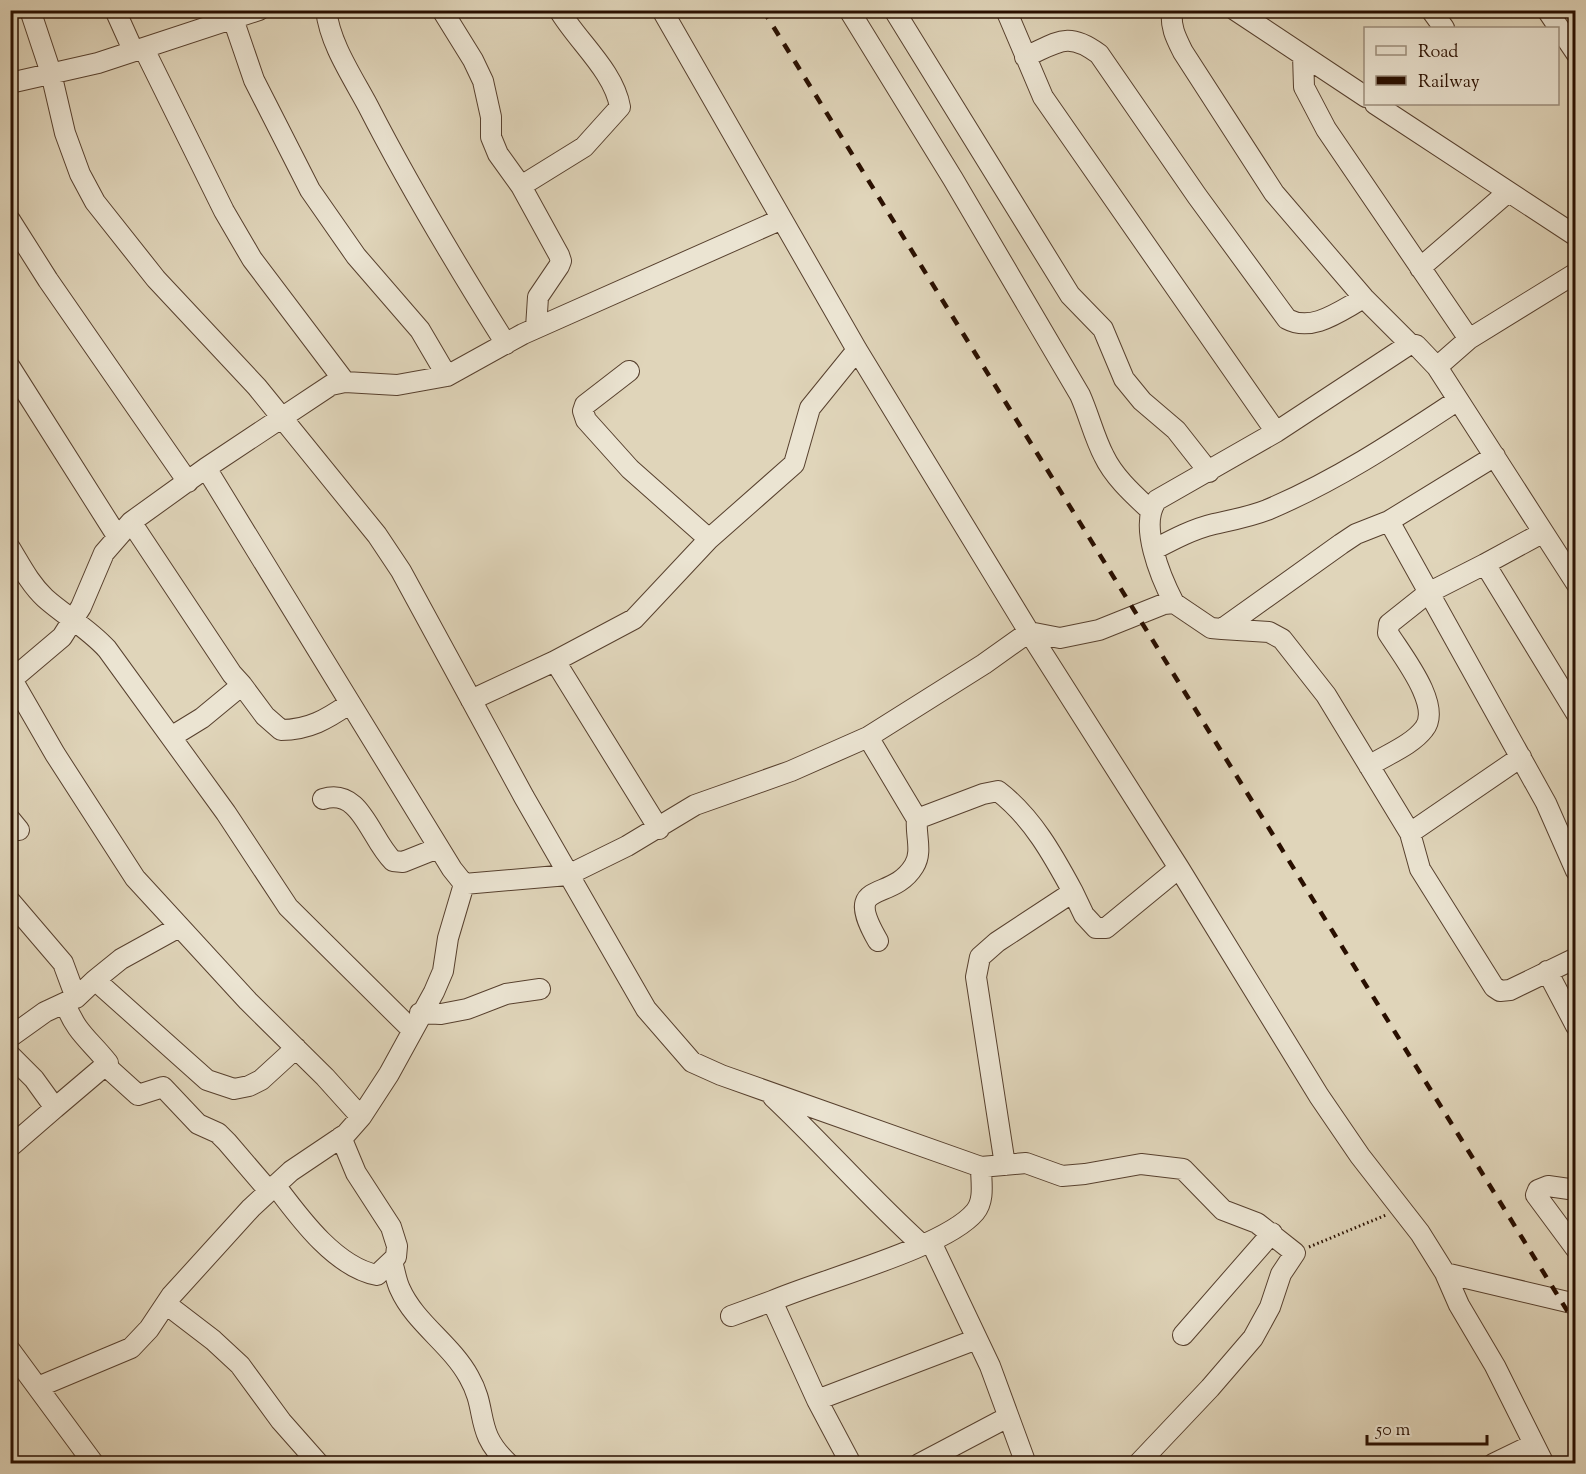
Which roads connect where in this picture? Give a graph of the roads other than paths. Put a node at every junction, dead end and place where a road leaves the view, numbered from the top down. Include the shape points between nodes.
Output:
1 (30, 10) edge
2 (115, 10) edge
3 (258, 10) edge
4 (326, 10) edge
5 (442, 10) edge
6 (559, 10) edge
7 (662, 10) edge
8 (849, 10) edge
9 (894, 10) edge
10 (1006, 10) edge
11 (1172, 10) edge
12 (1235, 10) edge
13 (1431, 10) edge
14 (231, 14) edge
15 (1443, 27) edge
16 (1559, 34) edge
17 (139, 50) junction
18 (1575, 53) edge
19 (1303, 56) junction
20 (1025, 57) junction
21 (51, 73) junction
22 (10, 83) edge
23 (1364, 96) edge
24 (1377, 105) edge
25 (521, 186) junction
26 (1508, 192) junction
27 (782, 219) junction
28 (10, 220) edge
29 (1575, 236) edge
30 (1420, 268) junction
31 (1575, 273) edge
32 (1364, 298) junction
33 (536, 328) junction
34 (1469, 339) junction
35 (506, 344) junction
36 (1410, 344) junction
37 (857, 350) junction
38 (10, 367) edge
39 (1437, 367) junction
40 (629, 371) dead end
41 (447, 376) junction
42 (345, 382) junction
43 (1458, 400) junction
44 (280, 417) junction
45 (1276, 432) junction
46 (1495, 456) junction
47 (206, 468) junction
48 (1209, 472) junction
49 (188, 482) junction
50 (1149, 509) junction
51 (1389, 521) junction
52 (131, 522) junction
53 (1542, 533) junction
54 (117, 536) junction
55 (708, 539) junction
56 (10, 548) edge
57 (1155, 549) junction
58 (1485, 564) junction
59 (1575, 583) edge
60 (1428, 593) junction
61 (1174, 603) junction
62 (74, 619) junction
63 (1222, 629) junction
64 (1029, 632) junction
65 (555, 662) junction
66 (11, 678) edge
67 (242, 686) junction
68 (471, 700) junction
69 (349, 704) junction
70 (1575, 713) edge
71 (171, 737) junction
72 (868, 737) junction
73 (1521, 758) junction
74 (1369, 766) junction
75 (323, 799) dead end
76 (917, 819) junction
77 (659, 829) junction
78 (1410, 833) junction
79 (438, 848) junction
80 (1179, 868) junction
81 (1575, 871) edge
82 (568, 874) junction
83 (464, 884) junction
84 (1073, 892) junction
85 (10, 901) edge
86 (179, 927) junction
87 (878, 941) dead end
88 (1575, 958) edge
89 (1547, 970) junction
90 (95, 980) junction
91 (540, 988) dead end
92 (71, 1000) junction
93 (416, 1021) junction
94 (1575, 1026) edge
95 (10, 1037) edge
96 (296, 1048) junction
97 (10, 1055) edge
98 (107, 1067) junction
99 (768, 1093) junction
100 (56, 1108) junction
101 (361, 1117) junction
102 (340, 1137) junction
103 (10, 1146) edge
104 (1005, 1165) junction
105 (981, 1167) junction
106 (272, 1188) junction
107 (1575, 1190) edge
108 (1272, 1233) junction
109 (927, 1244) junction
110 (1575, 1249) edge
111 (392, 1262) junction
112 (1445, 1273) junction
113 (772, 1301) junction
114 (166, 1304) junction
115 (1575, 1304) edge
116 (731, 1316) dead end
117 (1183, 1335) dead end
118 (978, 1339) junction
119 (10, 1350) edge
120 (38, 1387) junction
121 (816, 1400) junction
122 (1008, 1417) junction
123 (1532, 1445) junction
124 (499, 1460) edge
125 (94, 1464) edge
126 (319, 1464) edge
127 (851, 1464) edge
128 (919, 1464) edge
129 (1026, 1464) edge
130 (1138, 1464) edge
131 (1493, 1464) edge
132 (1544, 1464) edge

1 - 21 street
2 - 17 street
3 - 14 street
4 - 35 street via 328,26 413,194
5 - 25 street via 483,81 491,137
6 - 25 street via 605,76 620,107 584,147
7 - 27 street
8 - 50 street via 1080,395 1104,456 1117,476
9 - 48 street via 1070,295 1103,329 1124,379 1142,401 1176,430
10 - 20 street
11 - 32 street via 1173,28 1183,52 1274,193
12 - 19 street
13 - 15 street
14 - 17 street
14 - 41 street via 254,80 310,190 357,256 420,330
16 - 18 street
17 - 21 street
17 - 42 street via 252,260
19 - 23 street
19 - 30 street via 1304,87 1312,105
20 - 32 street via 1067,39 1078,40 1099,54 1287,319 1298,325 1314,324
20 - 45 street via 1043,97
21 - 22 street
21 - 44 street via 65,133 95,202 156,279
24 - 26 street
25 - 33 street via 561,261 538,297
26 - 29 street
26 - 30 street
27 - 33 street
27 - 37 street
28 - 49 street
30 - 34 street
31 - 34 street
32 - 36 street
33 - 35 street
34 - 39 street
35 - 41 street
36 - 39 street via 1416,345
36 - 45 street
37 - 55 street via 810,408 794,464
37 - 64 street
38 - 54 street
39 - 43 street
40 - 55 street via 585,405 586,420 630,469
41 - 42 street via 397,385
42 - 44 street via 331,385
43 - 46 street
43 - 57 street via 1369,459 1320,485 1239,520 1184,534
44 - 47 street
44 - 68 street via 391,555
45 - 48 street
46 - 51 street
46 - 53 street
47 - 49 street
47 - 69 street
48 - 50 street via 1157,500
49 - 52 street
50 - 57 street
51 - 60 street
51 - 63 street via 1356,534
52 - 54 street
52 - 67 street
53 - 58 street
53 - 59 street
54 - 62 street via 104,553
55 - 65 street via 634,620
56 - 62 street via 28,579
57 - 61 street via 1163,581
58 - 60 street
58 - 70 street
60 - 73 street
60 - 74 street via 1399,614 1389,624 1388,633 1428,699 1430,717 1425,729 1413,739
61 - 63 street via 1211,628
61 - 64 street via 1099,630 1060,638
62 - 66 street via 62,637
62 - 71 street via 107,649
63 - 74 street via 1269,632 1282,639 1326,695
64 - 72 street
64 - 80 street
65 - 68 street
65 - 77 street
66 - 86 street via 135,878
67 - 69 street via 282,730 306,728
67 - 71 street
68 - 82 street
69 - 79 street
71 - 93 street via 288,908
72 - 76 street
72 - 77 street via 790,771 695,805
73 - 78 street
73 - 81 street via 1546,803
74 - 78 street
75 - 79 street via 336,795 351,802 389,858 397,863
76 - 84 street via 998,791 1014,803 1047,846
76 - 87 street via 918,855 914,866 867,899 863,906 864,917
77 - 82 street
78 - 89 street via 1420,869 1494,987 1510,990
79 - 83 street
80 - 84 street via 1106,928 1096,928 1084,915
80 - 112 street via 1319,1096
82 - 83 street
82 - 99 street via 646,1009 670,1040 692,1062
83 - 93 street via 443,970
84 - 104 street via 980,957 976,977
85 - 92 street via 63,963
86 - 90 street via 121,959
86 - 96 street
88 - 89 street
89 - 94 street
90 - 92 street
90 - 96 street via 207,1080 234,1089 249,1086
91 - 93 street
92 - 95 street via 45,1012
92 - 98 street via 72,1022
93 - 101 street
96 - 101 street
97 - 100 street
98 - 100 street
98 - 106 street via 138,1095 163,1087 193,1120 218,1133
99 - 105 street
99 - 109 street via 873,1201
100 - 103 street
101 - 102 street
102 - 106 street
102 - 111 street via 356,1173 391,1227 397,1246
104 - 105 street
104 - 108 street via 1026,1163 1062,1176 1141,1164 1183,1169 1223,1210
105 - 109 street via 982,1198 976,1212
106 - 111 street via 307,1228 355,1267 377,1275
106 - 114 street
107 - 110 street via 1548,1186 1536,1195
108 - 117 street
108 - 130 street via 1294,1253 1253,1338
109 - 113 street
109 - 118 street
111 - 124 street via 400,1289 414,1311 467,1373 476,1392 485,1434
112 - 115 street
112 - 123 street
113 - 116 street
113 - 121 street
114 - 120 street via 131,1348
114 - 126 street via 206,1333 240,1365 281,1422
118 - 121 street
118 - 122 street
119 - 120 street
120 - 125 street
121 - 127 street
122 - 128 street
122 - 129 street
123 - 131 street
123 - 132 street

